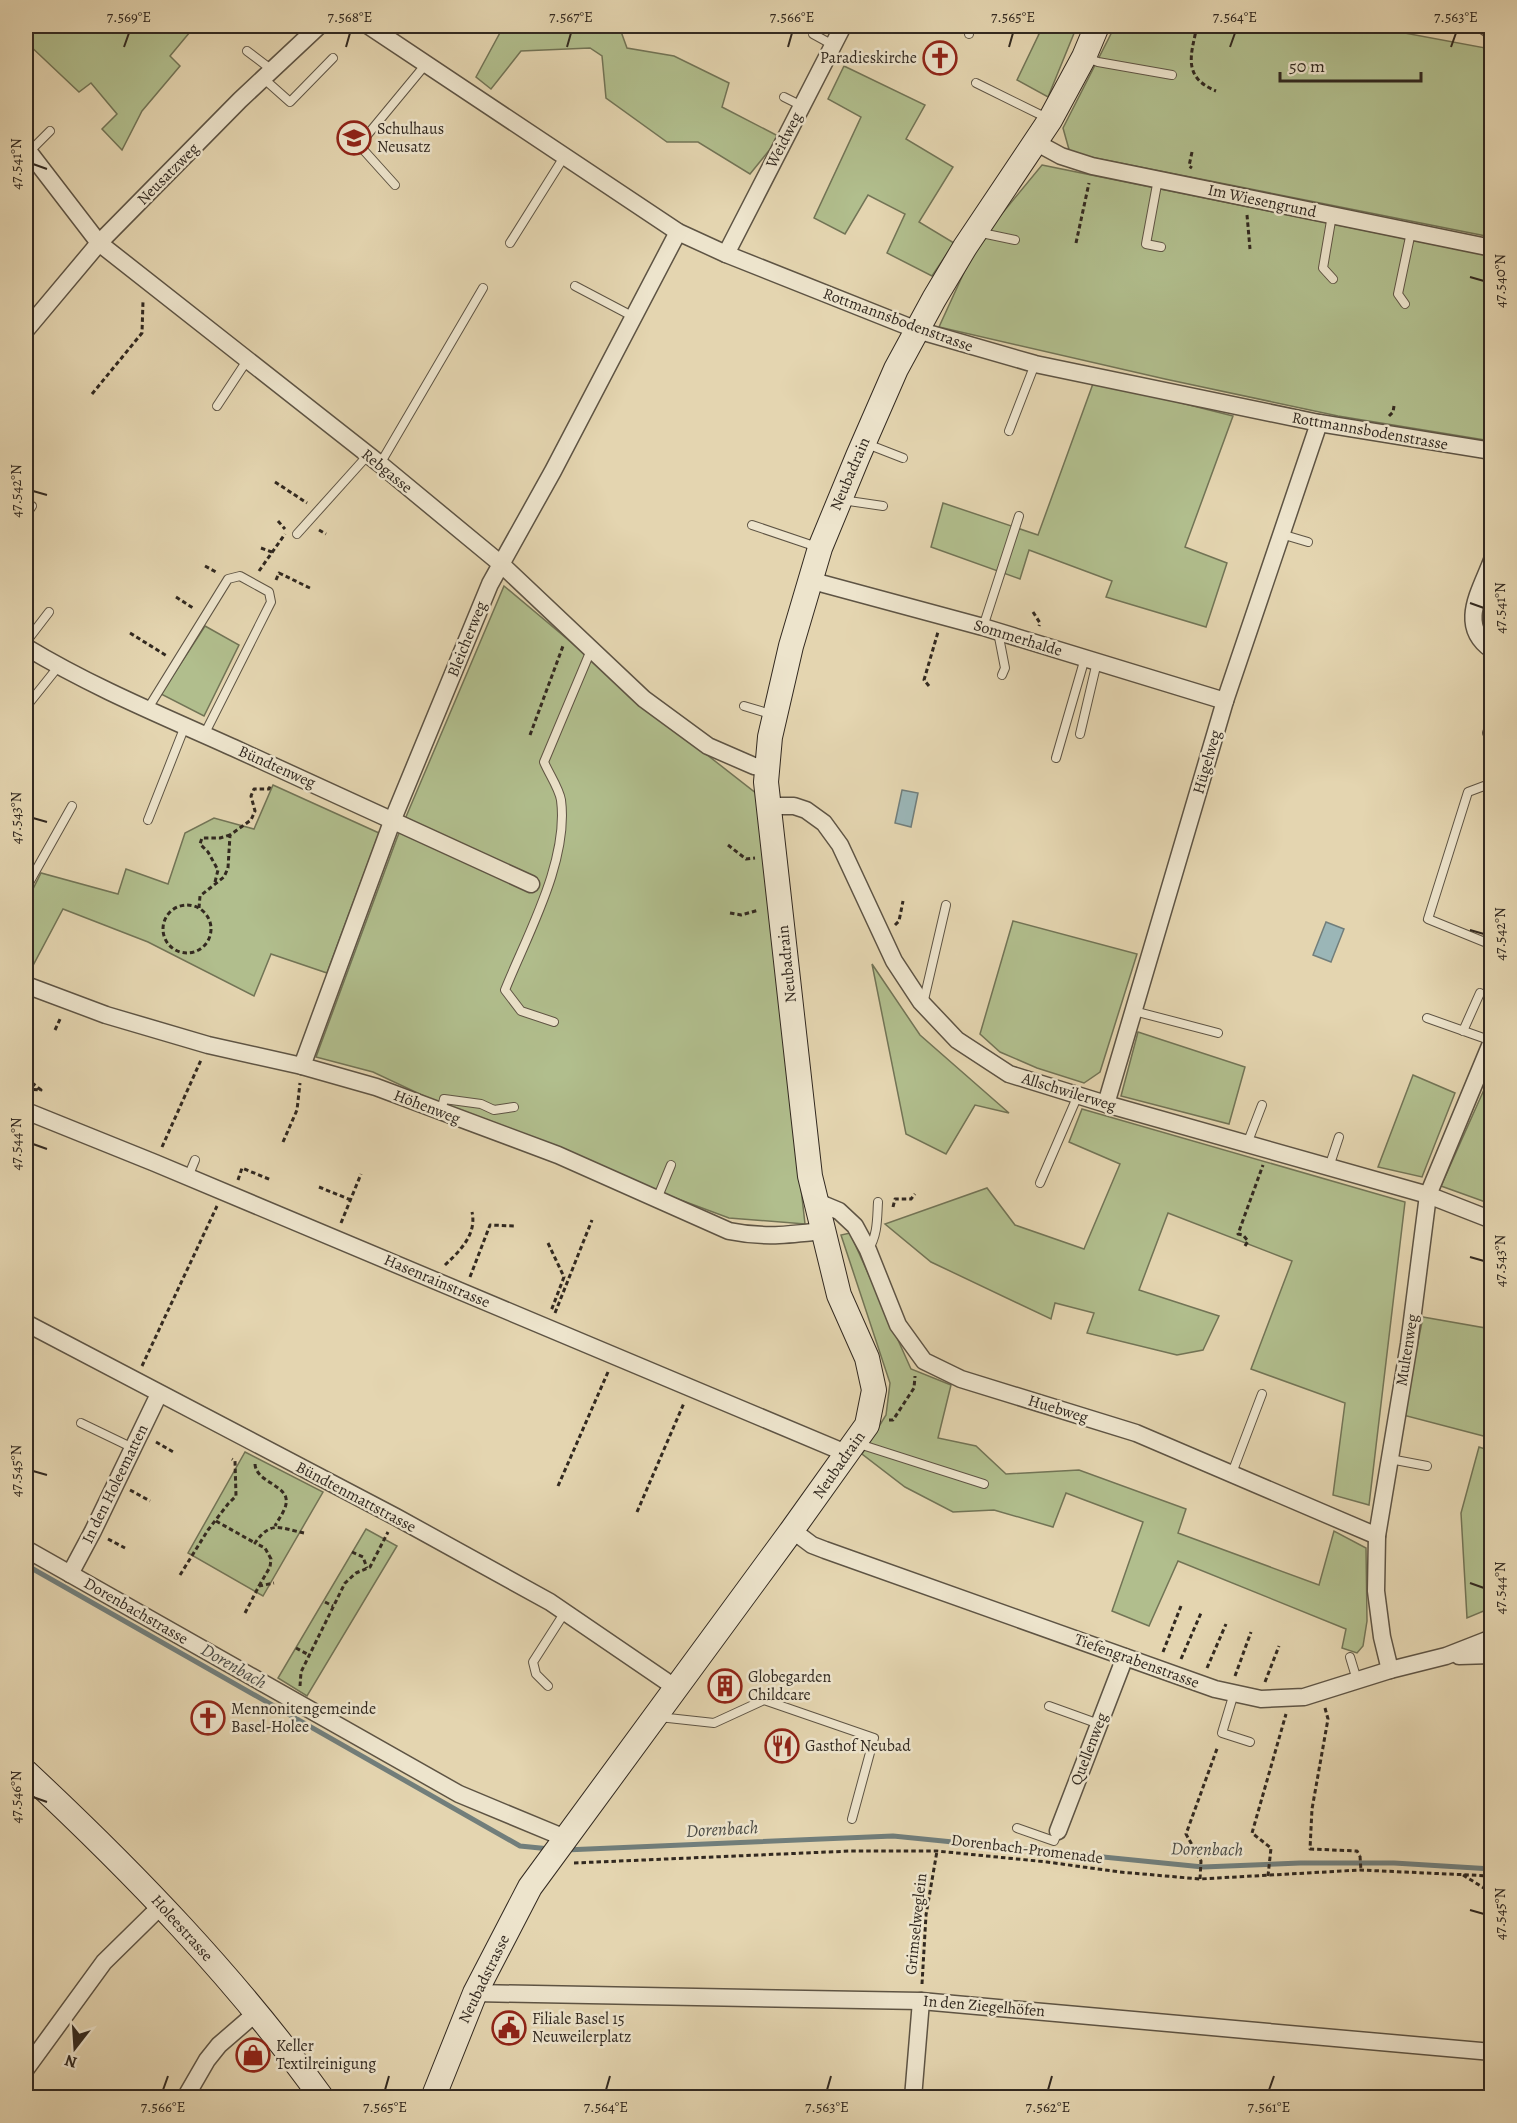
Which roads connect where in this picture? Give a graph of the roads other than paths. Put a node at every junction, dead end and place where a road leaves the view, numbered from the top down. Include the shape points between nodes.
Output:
1 (319, 26) edge
2 (369, 26) edge
3 (843, 26) edge
4 (1097, 26) edge
5 (1485, 26) edge
6 (1491, 31) edge
7 (813, 34) dead end
8 (833, 45) junction
9 (247, 51) dead end
10 (1084, 57) junction
11 (333, 58) dead end
12 (426, 64) junction
13 (267, 74) junction
14 (1172, 75) dead end
15 (976, 83) dead end
16 (784, 97) dead end
17 (802, 106) junction
18 (1050, 120) junction
19 (50, 131) dead end
20 (1037, 142) junction
21 (27, 150) edge
22 (564, 157) junction
23 (1158, 179) junction
24 (395, 185) dead end
25 (1332, 215) junction
26 (976, 231) junction
27 (678, 232) junction
28 (1411, 232) junction
29 (1015, 240) dead end
30 (99, 243) junction
31 (510, 243) dead end
32 (1161, 247) dead end
33 (1491, 248) edge
34 (726, 254) junction
35 (1333, 279) dead end
36 (576, 286) dead end
37 (483, 288) dead end
38 (1405, 304) dead end
39 (632, 316) junction
40 (26, 330) edge
41 (917, 330) junction
42 (248, 359) junction
43 (1035, 364) junction
44 (217, 406) dead end
45 (1319, 423) junction
46 (1009, 430) dead end
47 (864, 443) junction
48 (1491, 451) edge
49 (374, 459) junction
50 (903, 459) dead end
51 (839, 500) junction
52 (32, 506) dead end
53 (883, 506) dead end
54 (26, 515) edge
55 (1019, 516) dead end
56 (752, 525) dead end
57 (297, 534) dead end
58 (1281, 534) junction
59 (1308, 542) dead end
60 (820, 548) junction
61 (1491, 560) edge
62 (501, 564) junction
63 (809, 580) junction
64 (49, 612) dead end
65 (990, 629) junction
66 (26, 642) edge
67 (26, 647) edge
68 (591, 650) junction
69 (1491, 650) edge
70 (1091, 660) junction
71 (58, 667) junction
72 (1002, 675) dead end
73 (1225, 701) junction
74 (744, 706) dead end
75 (26, 707) edge
76 (147, 710) junction
77 (775, 715) junction
78 (1491, 719) edge
79 (185, 726) junction
80 (1487, 733) dead end
81 (1080, 734) dead end
82 (204, 735) junction
83 (1056, 758) dead end
84 (768, 768) junction
85 (1491, 783) edge
86 (72, 806) dead end
87 (770, 807) junction
88 (393, 819) junction
89 (148, 820) dead end
90 (531, 884) dead end
91 (26, 888) edge
92 (946, 905) dead end
93 (1491, 945) edge
94 (26, 985) edge
95 (1480, 993) dead end
96 (922, 1004) junction
97 (1134, 1011) junction
98 (1426, 1018) dead end
99 (554, 1022) dead end
100 (1463, 1031) junction
101 (1218, 1033) dead end
102 (1491, 1041) edge
103 (302, 1066) junction
104 (1078, 1095) junction
105 (1106, 1104) junction
106 (1262, 1105) dead end
107 (514, 1107) dead end
108 (26, 1111) edge
109 (440, 1112) junction
110 (1339, 1137) dead end
111 (1247, 1144) junction
112 (195, 1160) dead end
113 (671, 1165) dead end
114 (1329, 1167) junction
115 (188, 1177) junction
116 (1040, 1183) dead end
117 (1428, 1195) junction
118 (657, 1199) junction
119 (815, 1201) junction
120 (878, 1202) road end
121 (1491, 1220) edge
122 (822, 1231) junction
123 (868, 1250) junction
124 (26, 1323) edge
125 (159, 1394) junction
126 (1262, 1394) dead end
127 (81, 1423) dead end
128 (136, 1441) junction
129 (851, 1448) junction
130 (1390, 1459) junction
131 (1427, 1466) dead end
132 (1232, 1473) junction
133 (984, 1485) dead end
134 (792, 1530) junction
135 (1377, 1536) junction
136 (26, 1549) edge
137 (70, 1574) junction
138 (565, 1612) junction
139 (1491, 1638) edge
140 (1491, 1654) edge
141 (1446, 1656) junction
142 (1125, 1657) junction
143 (1350, 1657) dead end
144 (1390, 1670) junction
145 (1357, 1680) junction
146 (548, 1686) dead end
147 (676, 1688) junction
148 (1231, 1693) junction
149 (1049, 1706) dead end
150 (655, 1717) junction
151 (1099, 1724) junction
152 (1250, 1742) dead end
153 (26, 1772) edge
154 (852, 1819) dead end
155 (1017, 1828) dead end
156 (1056, 1836) joint
157 (565, 1838) junction
158 (556, 1864) joint
159 (162, 1905) junction
160 (475, 1993) junction
161 (921, 2001) junction
162 (256, 2013) junction
163 (1491, 2052) edge
164 (26, 2069) edge
165 (185, 2097) edge
166 (322, 2097) edge
167 (433, 2097) edge
168 (913, 2097) edge

1 - 13 street, Neusatzweg
2 - 12 street, Rottmannsbodenstrasse
3 - 8 street, Weidweg
4 - 10 street, Neubadrain
5 - 6 street
7 - 8 lane
8 - 17 street, Weidweg
9 - 13 lane
10 - 14 lane
10 - 18 street, Neubadrain
11 - 13 lane via 290,102
12 - 22 street, Rottmannsbodenstrasse
12 - 24 lane via 359,145
13 - 30 street, Neusatzweg
15 - 18 lane
16 - 17 lane
17 - 34 street, Weidweg
18 - 20 street, Neubadrain
19 - 21 lane
20 - 23 street, Im Wiesengrund via 1061,156 1092,166
20 - 26 street, Neubadrain
21 - 30 street, Rebgasse
22 - 27 street, Rottmannsbodenstrasse
22 - 31 lane
23 - 25 street, Im Wiesengrund
23 - 32 lane via 1146,244
25 - 28 street, Im Wiesengrund
25 - 35 lane via 1323,268
26 - 29 lane
26 - 41 street, Neubadrain
27 - 34 street, Rottmannsbodenstrasse
27 - 39 street, Bleicherweg
28 - 33 street, Im Wiesengrund
28 - 38 lane via 1398,294
30 - 40 street, Neusatzweg
30 - 42 street, Rebgasse
34 - 41 street, Rottmannsbodenstrasse
36 - 39 lane
37 - 49 lane
39 - 62 street, Bleicherweg
41 - 43 street, Rottmannsbodenstrasse
41 - 47 street, Neubadrain
42 - 44 lane
42 - 49 street, Rebgasse
43 - 45 street, Rottmannsbodenstrasse
43 - 46 lane
45 - 48 street, Rottmannsbodenstrasse
45 - 58 street, Hügelweg
47 - 50 lane
47 - 51 street, Neubadrain
49 - 57 lane
49 - 62 street, Rebgasse
51 - 53 lane
51 - 60 street, Neubadrain
52 - 54 lane
55 - 65 lane
56 - 60 lane
58 - 59 lane
58 - 73 street, Hügelweg
60 - 63 street, Neubadrain
61 - 69 street via 1472,616 1480,642
62 - 68 street, Rebgasse
62 - 88 street, Bleicherweg
63 - 65 street, Sommerhalde
63 - 77 street, Neubadrain
64 - 66 lane
65 - 70 street, Sommerhalde
65 - 72 lane via 1005,668
67 - 71 street, Bündtenweg
68 - 84 street, Rebgasse via 644,699 708,746
68 - 99 lane via 544,762 561,798 557,858 505,990 520,1011
70 - 73 street, Sommerhalde
70 - 81 lane
70 - 83 lane
71 - 75 lane
71 - 76 street, Bündtenweg
73 - 97 street, Hügelweg
74 - 77 lane
76 - 79 street, Bündtenweg
76 - 82 lane via 228,579 240,576 269,592 271,602
77 - 84 street, Neubadrain
78 - 80 lane
79 - 82 street, Bündtenweg
79 - 89 lane
82 - 88 street, Bündtenweg
84 - 87 street, Neubadrain
85 - 93 lane via 1468,792 1428,919
86 - 91 lane
87 - 96 street, Allschwilerweg via 794,806 824,823 840,845 894,962
87 - 119 street, Neubadrain
88 - 90 street, Bündtenweg
88 - 103 street, Bleicherweg
92 - 96 lane
94 - 103 street, Höhenweg via 106,1015 208,1045
95 - 100 lane
96 - 104 street, Allschwilerweg via 957,1040 1009,1074
97 - 101 lane
97 - 105 street, Hügelweg
98 - 100 lane
100 - 102 lane
102 - 117 street, Multenweg
103 - 109 street, Höhenweg via 376,1087
104 - 105 street, Allschwilerweg
104 - 116 lane
105 - 111 street, Allschwilerweg
106 - 111 lane
107 - 109 lane via 494,1110 481,1104 444,1099
108 - 115 street, Hasenrainstrasse
109 - 118 street, Höhenweg via 554,1153
110 - 114 lane
111 - 114 street, Allschwilerweg
112 - 115 lane
113 - 118 lane
114 - 117 street, Allschwilerweg
115 - 129 street, Hasenrainstrasse via 691,1388
117 - 121 street, Allschwilerweg
117 - 130 street, Multenweg via 1421,1291
118 - 122 street, Höhenweg via 729,1231 754,1236
119 - 122 street, Neubadrain
119 - 123 street, Huebweg via 839,1211 855,1226
120 - 123 lane via 877,1228
122 - 129 street, Neubadrain via 839,1295 867,1359 874,1390 867,1425
123 - 132 street, Huebweg via 898,1325 924,1361 961,1379 1136,1433
124 - 125 street, Bündtenmattstrasse
125 - 128 street, In den Holeematten
125 - 138 street, Bündtenmattstrasse via 396,1517
126 - 132 lane
127 - 128 lane
128 - 137 street, In den Holeematten
129 - 133 lane
129 - 134 street, Neubadrain
130 - 131 lane
130 - 135 street, Multenweg
132 - 135 street, Huebweg
134 - 142 street, Tiefengrabenstrasse via 825,1550
134 - 147 street, Neubadrain
135 - 144 street, Multenweg via 1376,1591
136 - 137 street, Dorenbachstrasse
137 - 157 street, Dorenbachstrasse via 459,1794
138 - 146 lane via 532,1662 536,1674
138 - 147 street, Bündtenmattstrasse
139 - 141 street, Tiefengrabenstrasse
140 - 141 street
141 - 144 street, Tiefengrabenstrasse
142 - 148 street, Tiefengrabenstrasse
142 - 151 street, Quellenweg
143 - 145 lane
144 - 145 street, Tiefengrabenstrasse
145 - 148 street, Tiefengrabenstrasse via 1304,1697 1259,1698
147 - 150 street, Neubadrain
148 - 152 lane via 1222,1733
149 - 151 lane
150 - 154 lane via 714,1723 764,1701 873,1738
150 - 157 street, Neubadrain
151 - 156 street, Quellenweg
153 - 159 street, Holeestrasse
155 - 156 lane
157 - 158 street, Neubadrain
158 - 160 street, Neubadstrasse via 530,1887
159 - 162 street, Holeestrasse
159 - 164 street via 104,1962
160 - 161 street, In den Ziegelhöfen
160 - 167 street, Neubadstrasse
161 - 163 street, In den Ziegelhöfen
161 - 168 street
162 - 165 street via 219,2045
162 - 166 street, Holeestrasse

